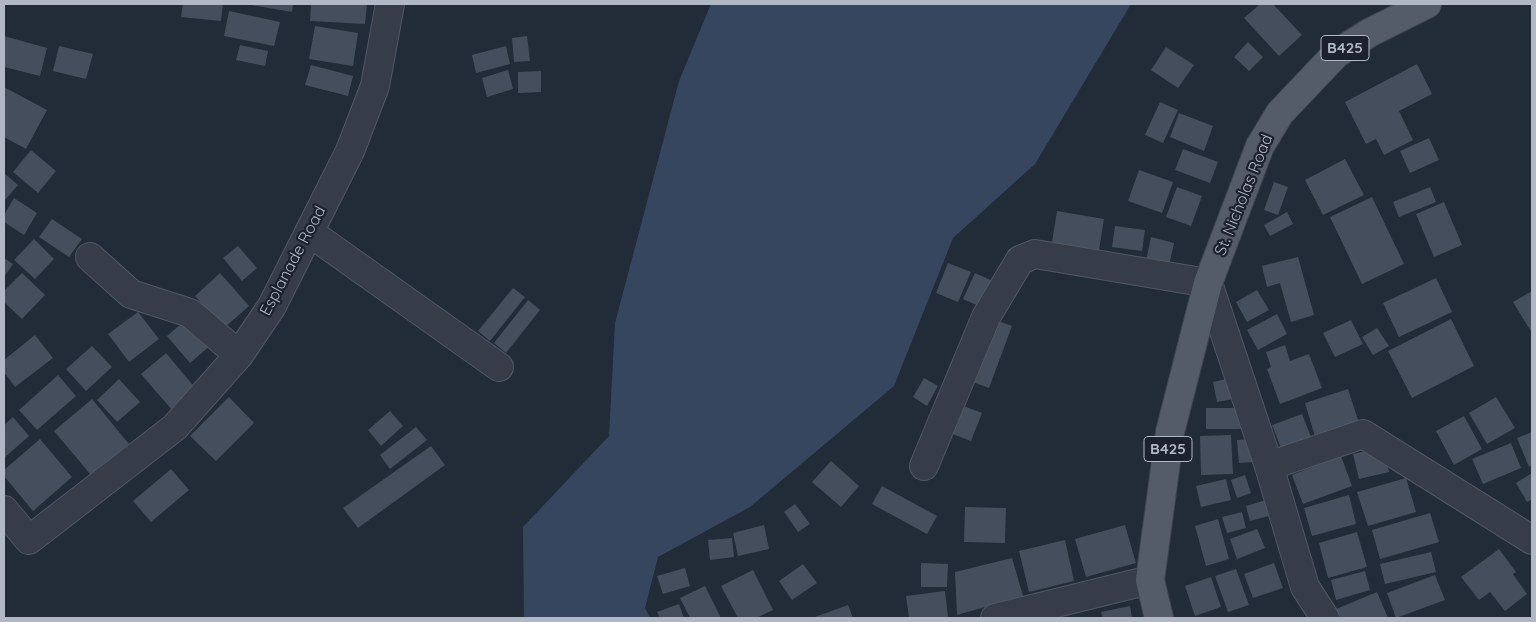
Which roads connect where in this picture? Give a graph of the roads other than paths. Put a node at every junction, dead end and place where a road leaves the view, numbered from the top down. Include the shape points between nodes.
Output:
1 (390, 4) edge
2 (1427, 4) edge
3 (309, 232) junction
4 (90, 256) dead end
5 (1208, 283) junction
6 (239, 355) junction
7 (499, 367) dead end
8 (924, 466) dead end
9 (1270, 466) junction
10 (4, 510) edge
11 (1532, 540) edge
12 (1150, 580) junction
13 (995, 618) edge
14 (1160, 618) edge
15 (1325, 618) edge

1 - 3 street, Esplanade Road via 375,86 350,151
2 - 5 main road, St. Nicholas Road / B425 via 1369,33 1336,54 1280,113 1260,146
3 - 6 street, Esplanade Road via 272,306
3 - 7 street
4 - 6 street via 131,294 190,313
5 - 8 street via 1035,254 1020,260 986,317
5 - 9 street
5 - 12 main road, B425 via 1170,432
6 - 10 street, Esplanade Road via 175,427 29,540
9 - 11 street via 1363,434
9 - 15 street via 1305,587
12 - 13 street
12 - 14 main road, B425

